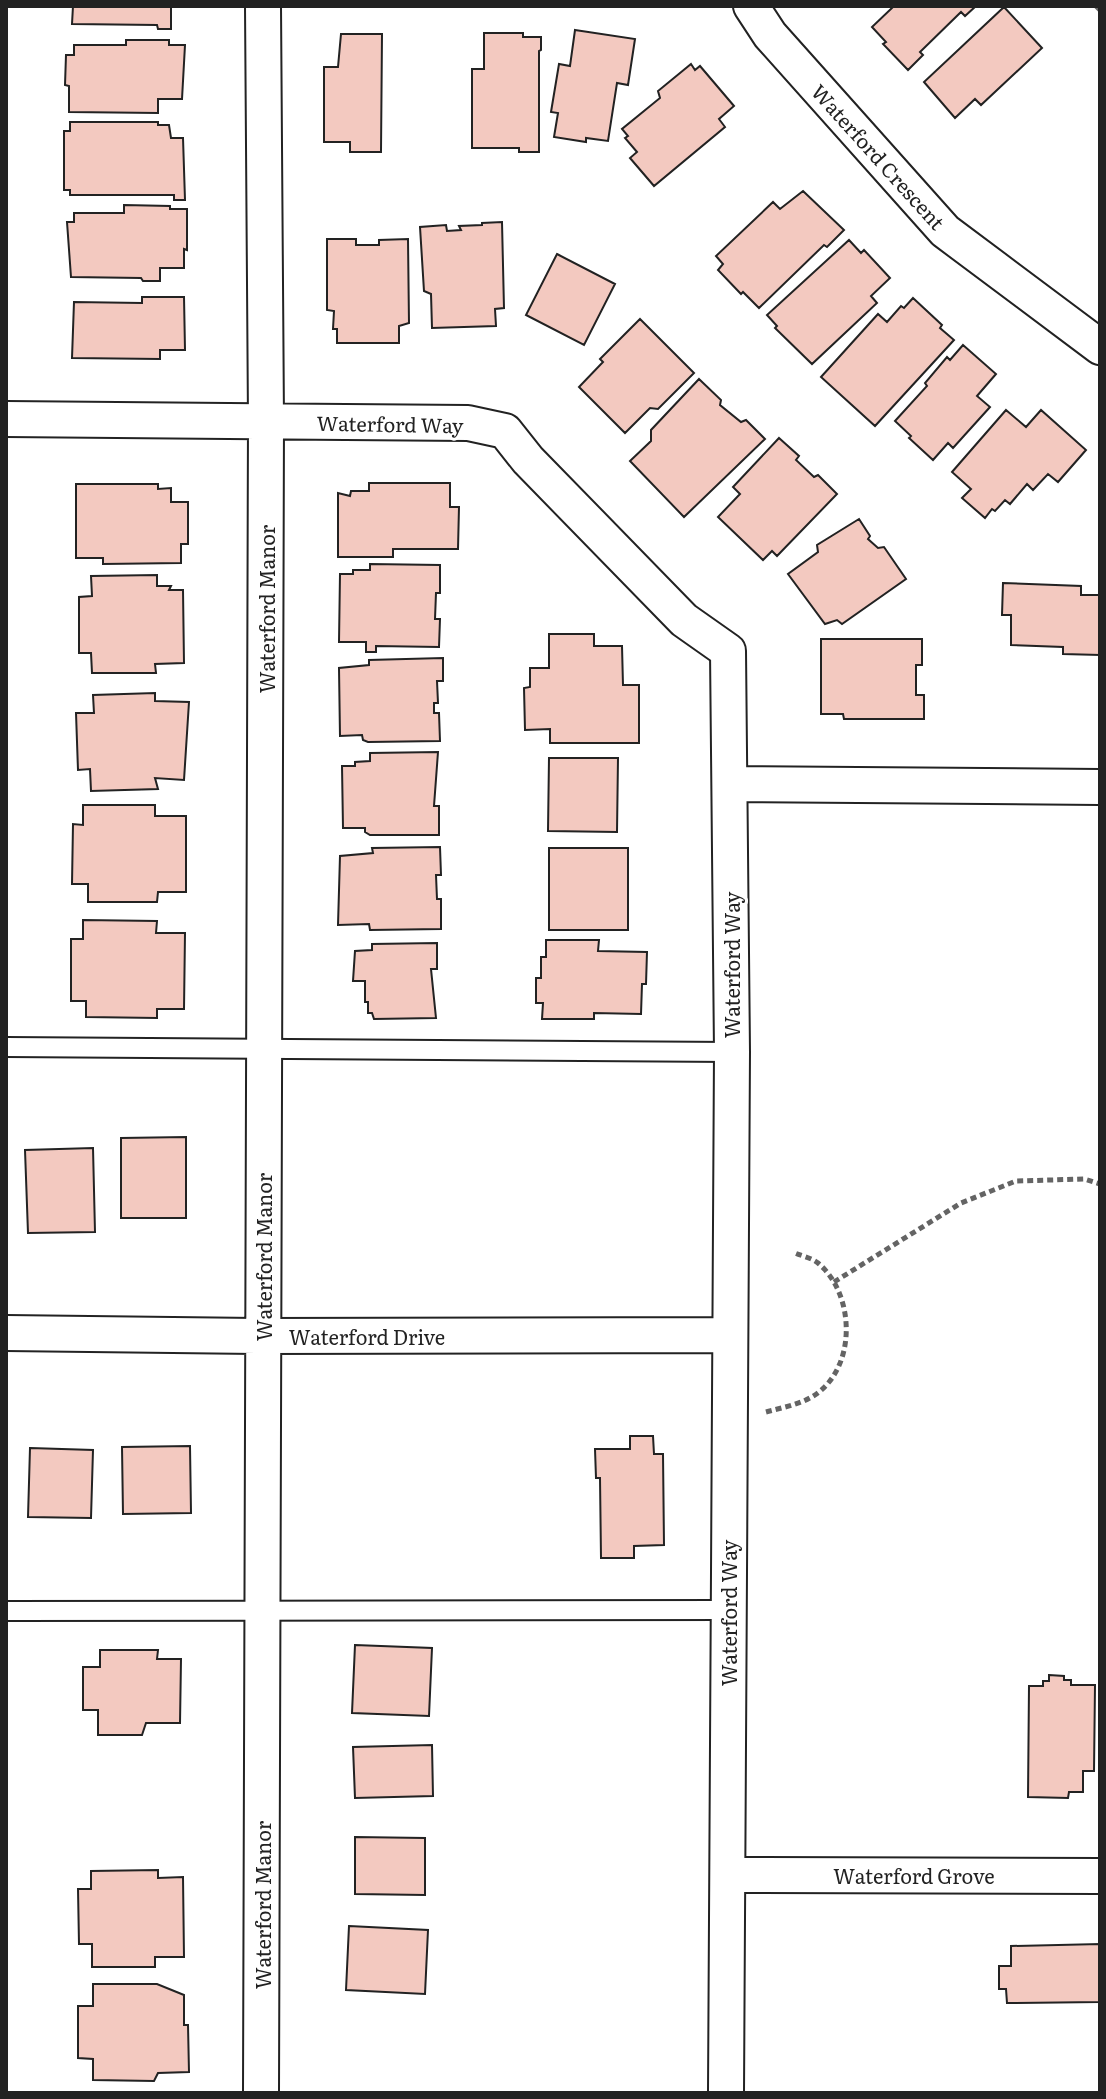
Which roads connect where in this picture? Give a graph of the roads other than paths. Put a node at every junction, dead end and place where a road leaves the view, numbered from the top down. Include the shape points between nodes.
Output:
1 (263, 6) edge
2 (751, 6) edge
3 (1100, 347) edge
4 (6, 419) edge
5 (266, 421) junction
6 (731, 784) junction
7 (1100, 787) edge
8 (6, 1047) edge
9 (265, 1048) junction
10 (732, 1052) junction
11 (6, 1333) edge
12 (728, 1335) junction
13 (263, 1336) junction
14 (262, 1610) junction
15 (728, 1610) junction
16 (6, 1611) edge
17 (728, 1875) junction
18 (1100, 1876) edge
19 (261, 2093) edge
20 (726, 2093) edge

1 - 5 street
2 - 3 street, Waterford Crescent via 770,35 945,231
4 - 5 street, Waterford Way
5 - 6 street, Waterford Way via 468,423 505,431 684,620 728,651
5 - 9 street, Waterford Manor
6 - 7 street
6 - 10 street, Waterford Way
8 - 9 lane
9 - 10 lane
9 - 13 street, Waterford Manor
10 - 12 street, Waterford Way
11 - 13 street, Waterford Drive
12 - 13 street, Waterford Drive
12 - 15 street, Waterford Way
13 - 14 street, Waterford Manor
14 - 15 lane
14 - 16 lane
14 - 19 street, Waterford Manor
15 - 17 street, Waterford Way
17 - 18 street, Waterford Grove
17 - 20 street, Waterford Way

